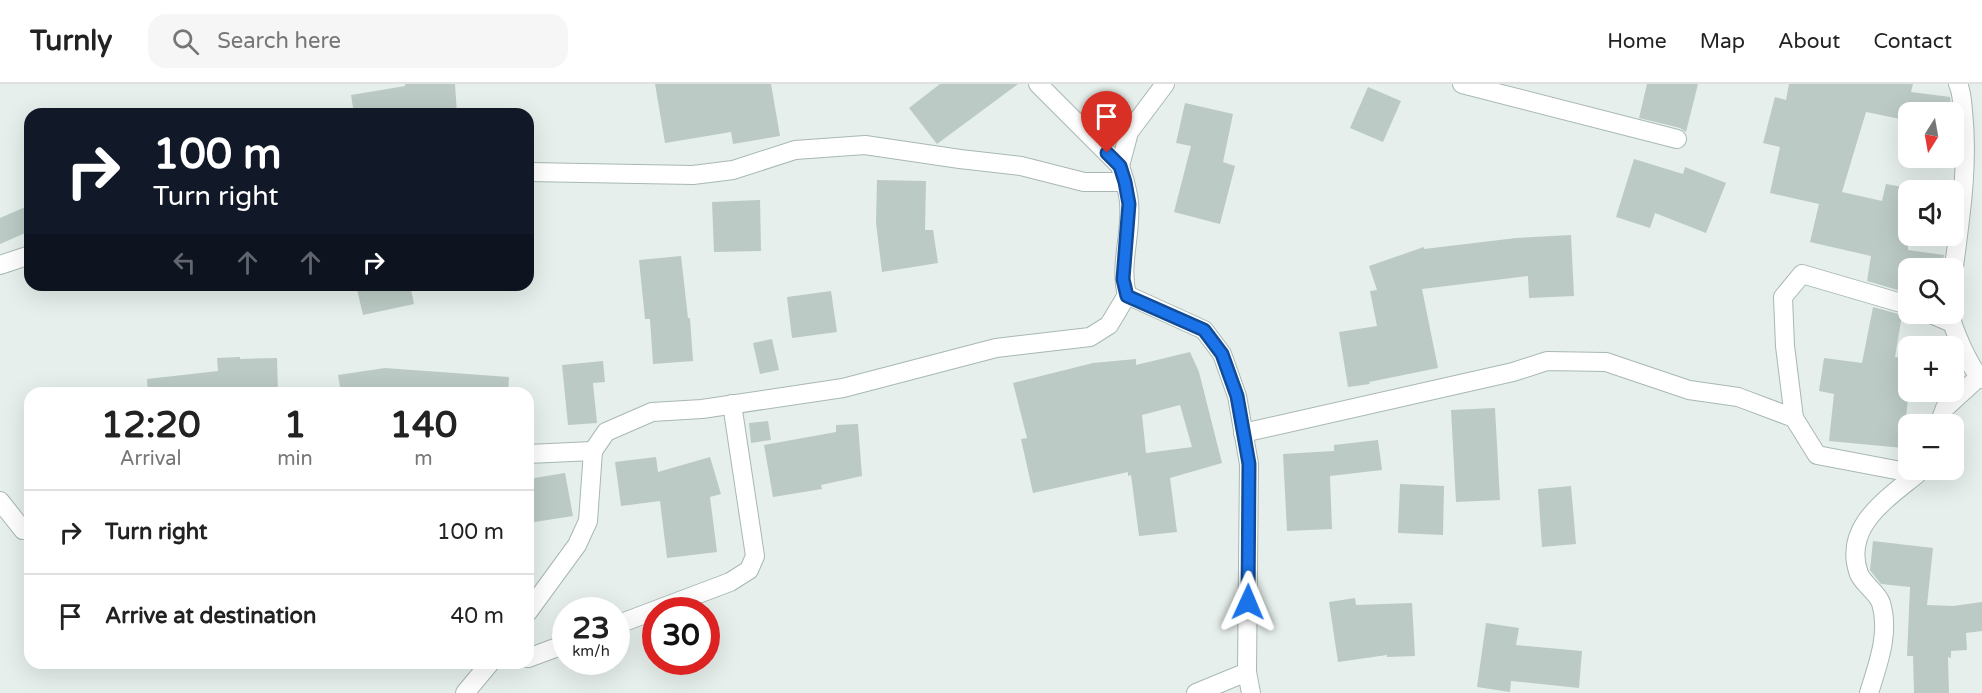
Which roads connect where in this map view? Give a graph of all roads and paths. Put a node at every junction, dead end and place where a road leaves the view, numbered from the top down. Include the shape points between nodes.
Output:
1 (1038, 84) edge
2 (1165, 84) edge
3 (1462, 84) edge
4 (1961, 86) edge
5 (1677, 139) dead end
6 (534, 172) edge
7 (1123, 174) junction
8 (24, 257) edge
9 (1955, 258) edge
10 (0, 265) edge
11 (1127, 296) junction
12 (1898, 302) edge
13 (1954, 324) edge
14 (1981, 378) edge
15 (732, 404) junction
16 (1943, 414) edge
17 (1794, 418) junction
18 (1243, 433) junction
19 (593, 451) junction
20 (534, 454) edge
21 (1898, 469) edge
22 (1909, 480) edge
23 (0, 501) edge
24 (24, 530) edge
25 (534, 604) edge
26 (630, 620) edge
27 (552, 649) edge
28 (534, 656) edge
29 (485, 669) edge
30 (1247, 672) junction
31 (465, 693) edge
32 (1196, 693) edge
33 (1251, 693) edge
34 (1869, 693) edge

1 - 7 street
2 - 7 street via 1129,132
3 - 5 street
4 - 9 street via 1966,162
6 - 7 street via 693,175 733,170 795,150 865,145 1021,166 1084,182
7 - 11 street via 1129,204 1123,279
8 - 10 street
11 - 15 street via 1109,325 1090,337 996,348 843,388
11 - 18 street via 1204,330 1222,354 1237,396
12 - 17 street via 1802,274 1783,297
13 - 14 street
14 - 16 street
15 - 19 street via 652,412 606,432
15 - 26 street via 755,556 749,570 729,582
17 - 18 street via 1737,397 1689,390 1606,363 1547,361
17 - 21 street via 1817,455
18 - 30 street via 1249,464
19 - 20 street
19 - 25 street via 588,521 577,546
22 - 34 street via 1874,510 1857,543 1859,572 1880,600 1885,627 1880,661
23 - 24 street
27 - 28 street
29 - 31 street
30 - 32 street
30 - 33 street

